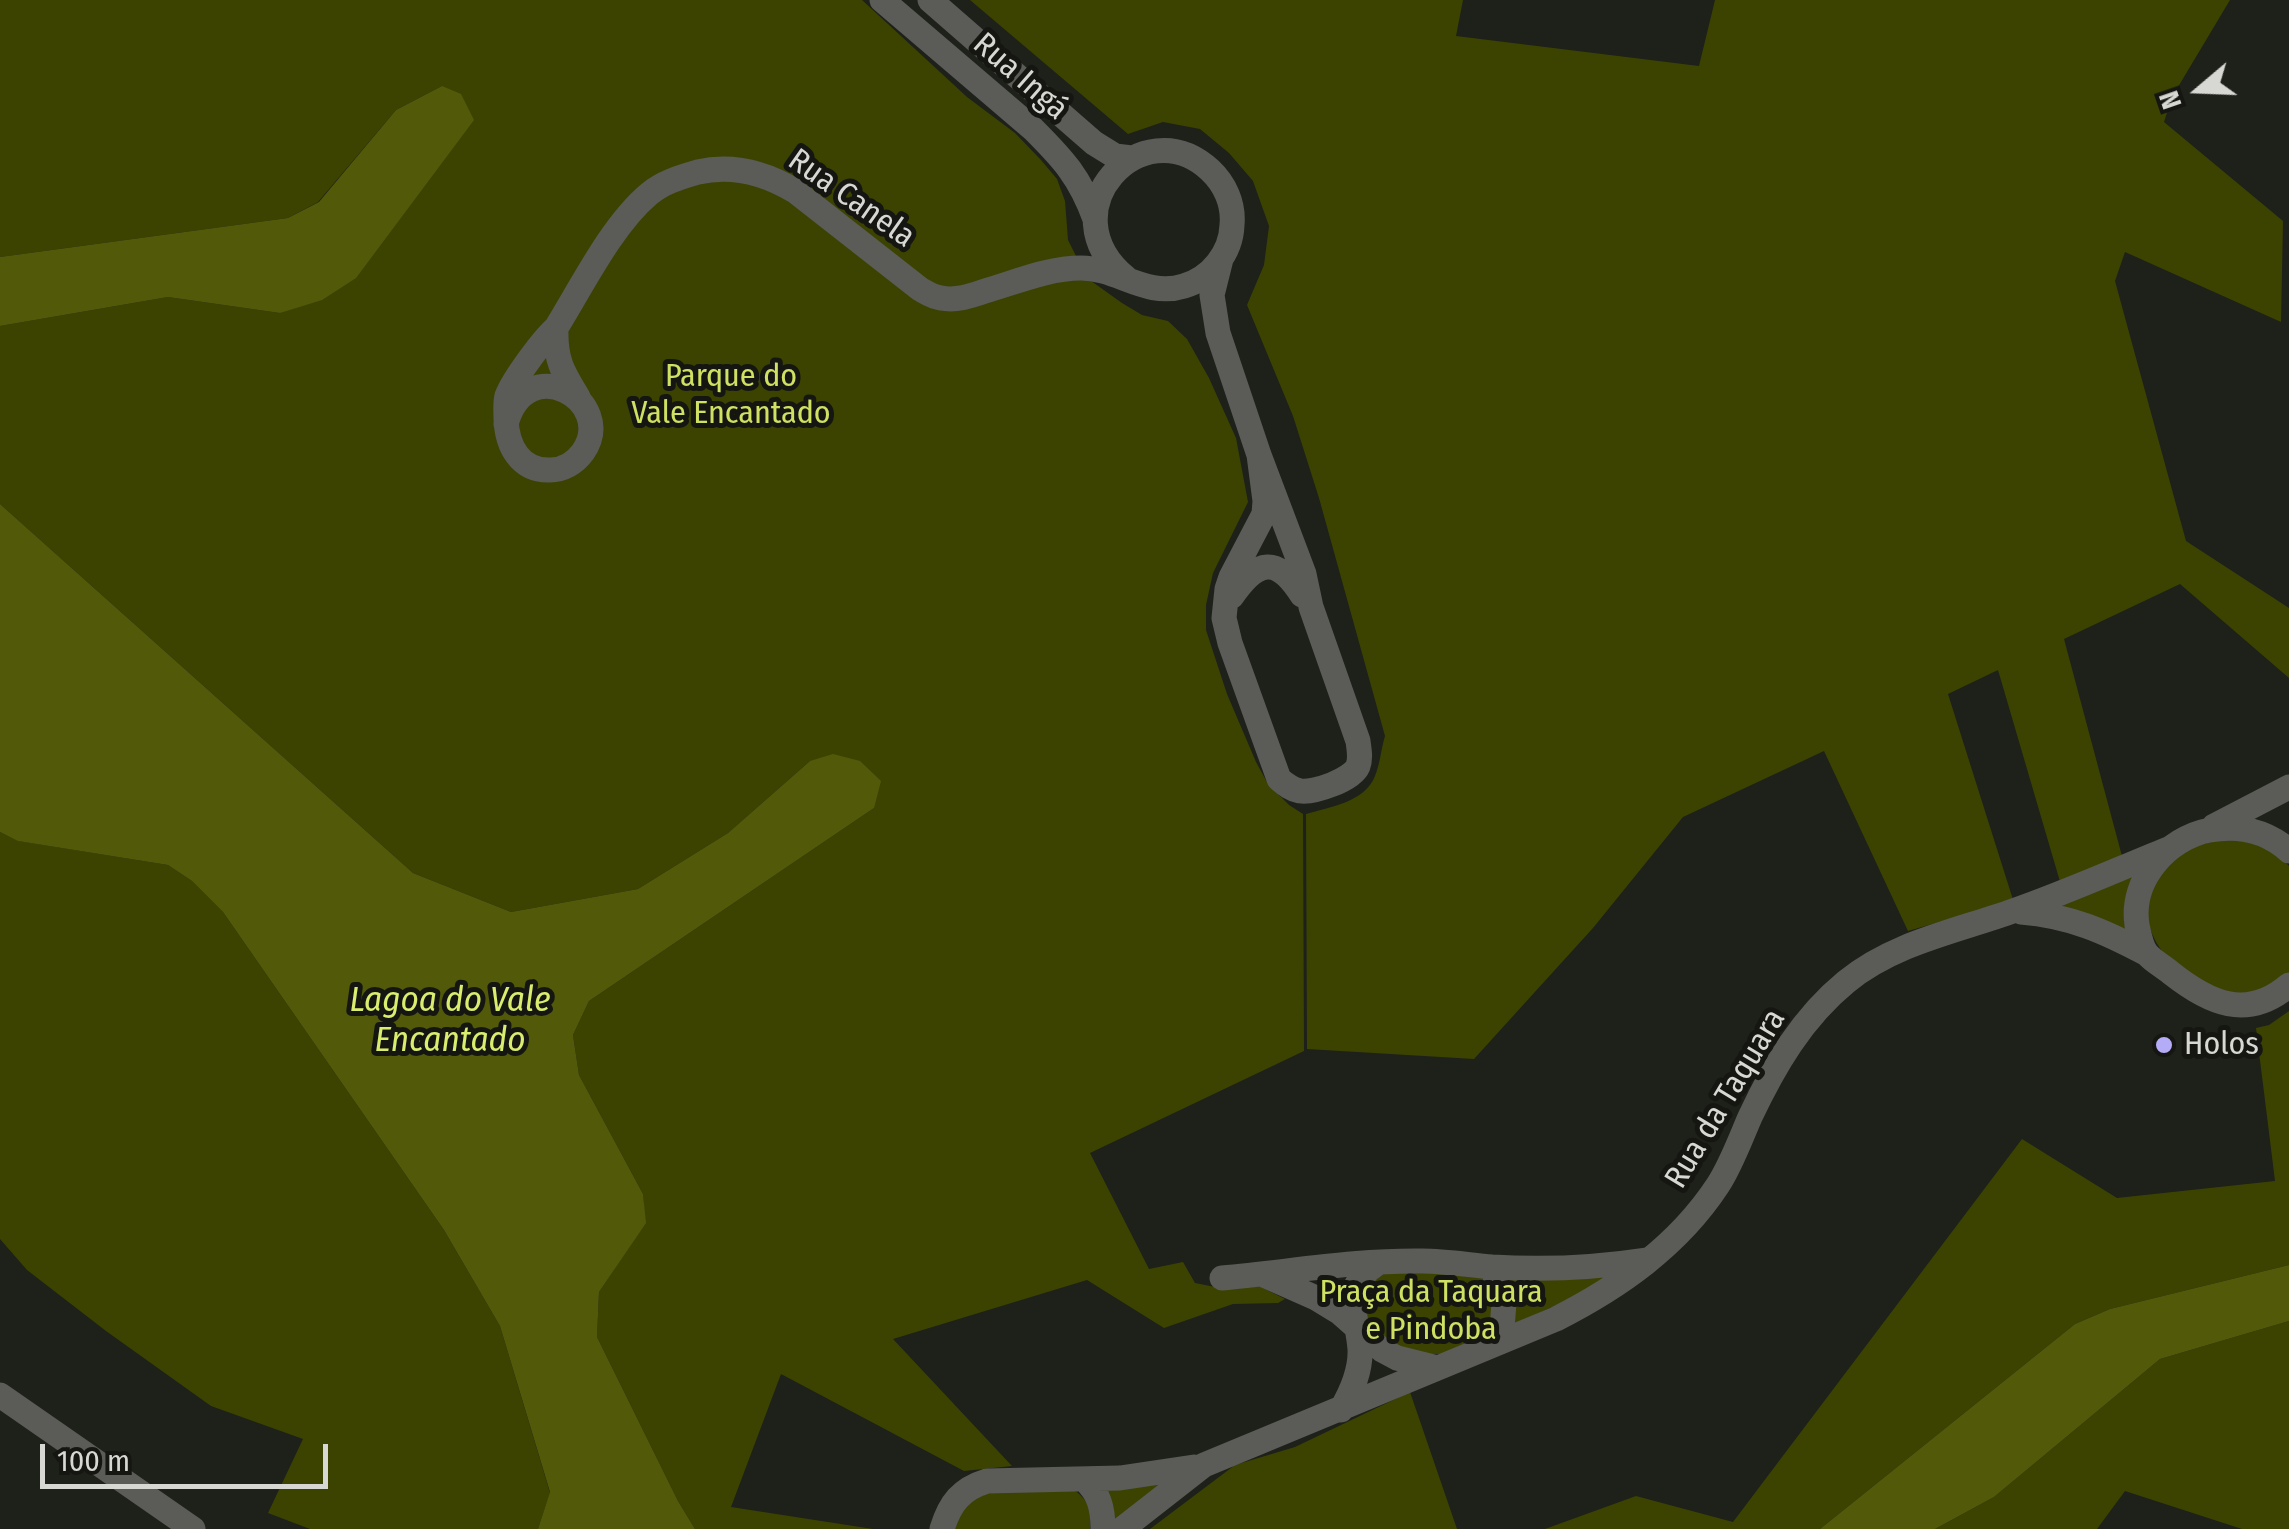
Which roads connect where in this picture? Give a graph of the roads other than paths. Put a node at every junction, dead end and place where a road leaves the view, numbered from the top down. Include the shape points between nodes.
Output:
1 (882, 0) edge
2 (930, 0) edge
3 (1132, 158) junction
4 (1095, 220) junction
5 (1221, 259) junction
6 (1054, 271) junction
7 (1126, 278) junction
8 (1158, 290) junction
9 (556, 328) junction
10 (1218, 333) junction
11 (580, 400) junction
12 (506, 424) junction
13 (1260, 456) junction
14 (1225, 605) junction
15 (1311, 607) junction
16 (2289, 786) edge
17 (2204, 830) junction
18 (2168, 849) junction
19 (2289, 851) edge
20 (2011, 912) junction
21 (2146, 954) junction
22 (2289, 985) edge
23 (1650, 1259) junction
24 (1378, 1262) junction
25 (1492, 1267) junction
26 (1264, 1274) junction
27 (1222, 1278) dead end
28 (1355, 1324) junction
29 (1502, 1341) junction
30 (1437, 1368) junction
31 (0, 1395) edge
32 (1341, 1410) junction
33 (1204, 1465) junction
34 (1084, 1479) junction
35 (192, 1529) edge
36 (942, 1529) edge
37 (1103, 1529) edge
38 (1122, 1529) edge

1 - 4 street, Rua Ingá via 1033,128 1078,180
2 - 3 street, Rua Ingá via 1104,151
3 - 4 street via 1105,183
3 - 5 street via 1185,154 1215,174 1231,207
4 - 6 street, Rua Canela via 1076,255
4 - 7 street via 1104,254
5 - 8 street via 1188,285
5 - 10 street via 1212,295
6 - 7 street, Rua Canela via 1091,269
6 - 9 street, Rua Canela via 954,300 936,298 776,180 713,169 670,180 634,208
7 - 8 street
8 - 10 street via 1200,307
9 - 11 street via 558,361
9 - 12 street, Rua Canela via 507,396
10 - 13 street
11 - 12 street via 556,386 528,390
11 - 12 street via 589,439 562,468 522,461
13 - 14 street via 1264,514 1231,577
13 - 15 street
14 - 15 street via 1249,576 1272,566 1283,570
14 - 15 street via 1226,631 1272,764 1298,791 1342,780 1360,754
16 - 17 street
17 - 18 street, Rua da Taquara
17 - 19 street via 2247,829
18 - 20 street, Rua da Taquara
18 - 21 street via 2138,896
20 - 21 street via 2071,919
20 - 23 street, Rua da Taquara via 1884,957 1847,981 1788,1046 1719,1183 1678,1236
21 - 22 street via 2219,1002 2253,1004
23 - 25 street via 1576,1268
23 - 29 street, Rua da Taquara via 1588,1302
24 - 25 street
24 - 26 street
24 - 28 street via 1358,1280
25 - 29 street via 1504,1303
26 - 27 street
26 - 28 street
28 - 30 street via 1382,1350
28 - 32 street via 1358,1371
29 - 30 street
30 - 32 street
31 - 35 street
32 - 33 street
33 - 34 street
33 - 38 street
34 - 36 street via 987,1480 957,1497
34 - 37 street via 1100,1502

